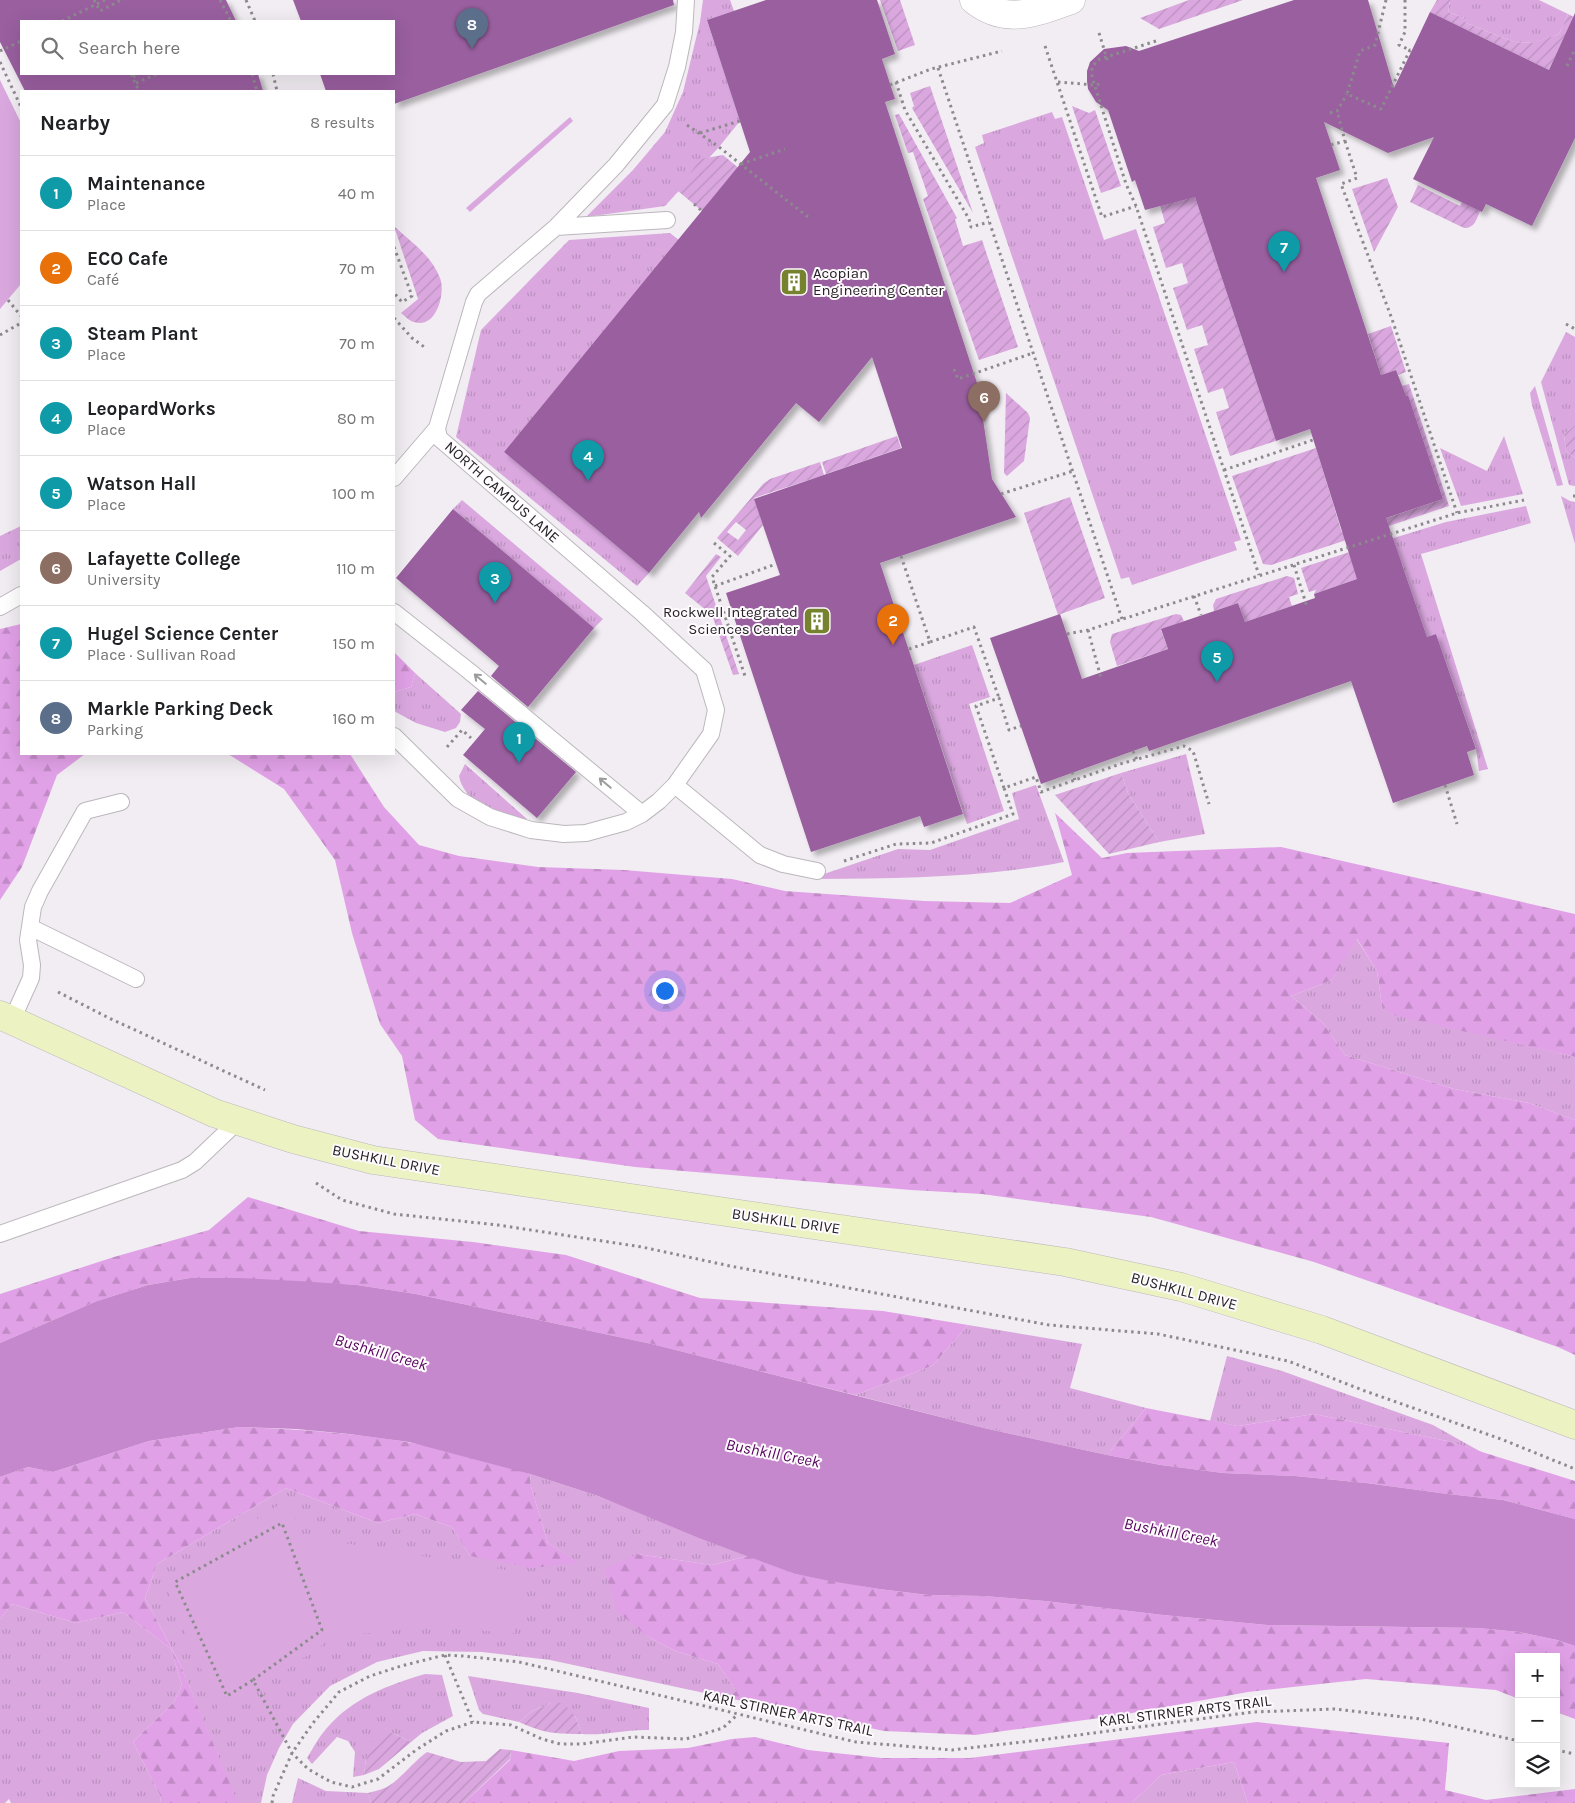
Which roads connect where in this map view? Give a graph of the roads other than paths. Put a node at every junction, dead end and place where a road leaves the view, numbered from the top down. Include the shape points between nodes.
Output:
1 (686, 0) edge
2 (1071, 0) edge
3 (983, 5) edge
4 (667, 220) dead end
5 (556, 227) junction
6 (437, 428) junction
7 (395, 477) edge
8 (20, 597) edge
9 (0, 606) edge
10 (395, 613) edge
11 (395, 737) edge
12 (675, 785) junction
13 (121, 802) dead end
14 (642, 814) junction
15 (816, 871) road end
16 (30, 927) junction
17 (136, 980) dead end
18 (6, 1018) edge
19 (238, 1121) junction
20 (0, 1234) edge
21 (1575, 1425) edge

1 - 5 lane, NORTH CAMPUS LANE via 679,58 665,105 616,165
2 - 3 street via 1024,15 1010,16
4 - 5 lane
5 - 6 lane, NORTH CAMPUS LANE via 478,294
6 - 7 lane
6 - 12 lane, NORTH CAMPUS LANE via 439,438 704,670 716,710 711,734
8 - 9 lane
14 -> 10 lane
11 - 14 lane, NORTH CAMPUS LANE via 458,799 508,823 531,830 586,833
12 - 14 lane, NORTH CAMPUS LANE
12 - 15 lane via 760,855 782,864
13 - 16 lane via 85,810 40,891
16 - 17 lane
16 - 18 lane via 31,978
18 - 19 street, BUSHKILL DRIVE
19 - 20 lane via 195,1162 182,1170
19 - 21 street, BUSHKILL DRIVE via 373,1160 1065,1262 1181,1287 1322,1330

